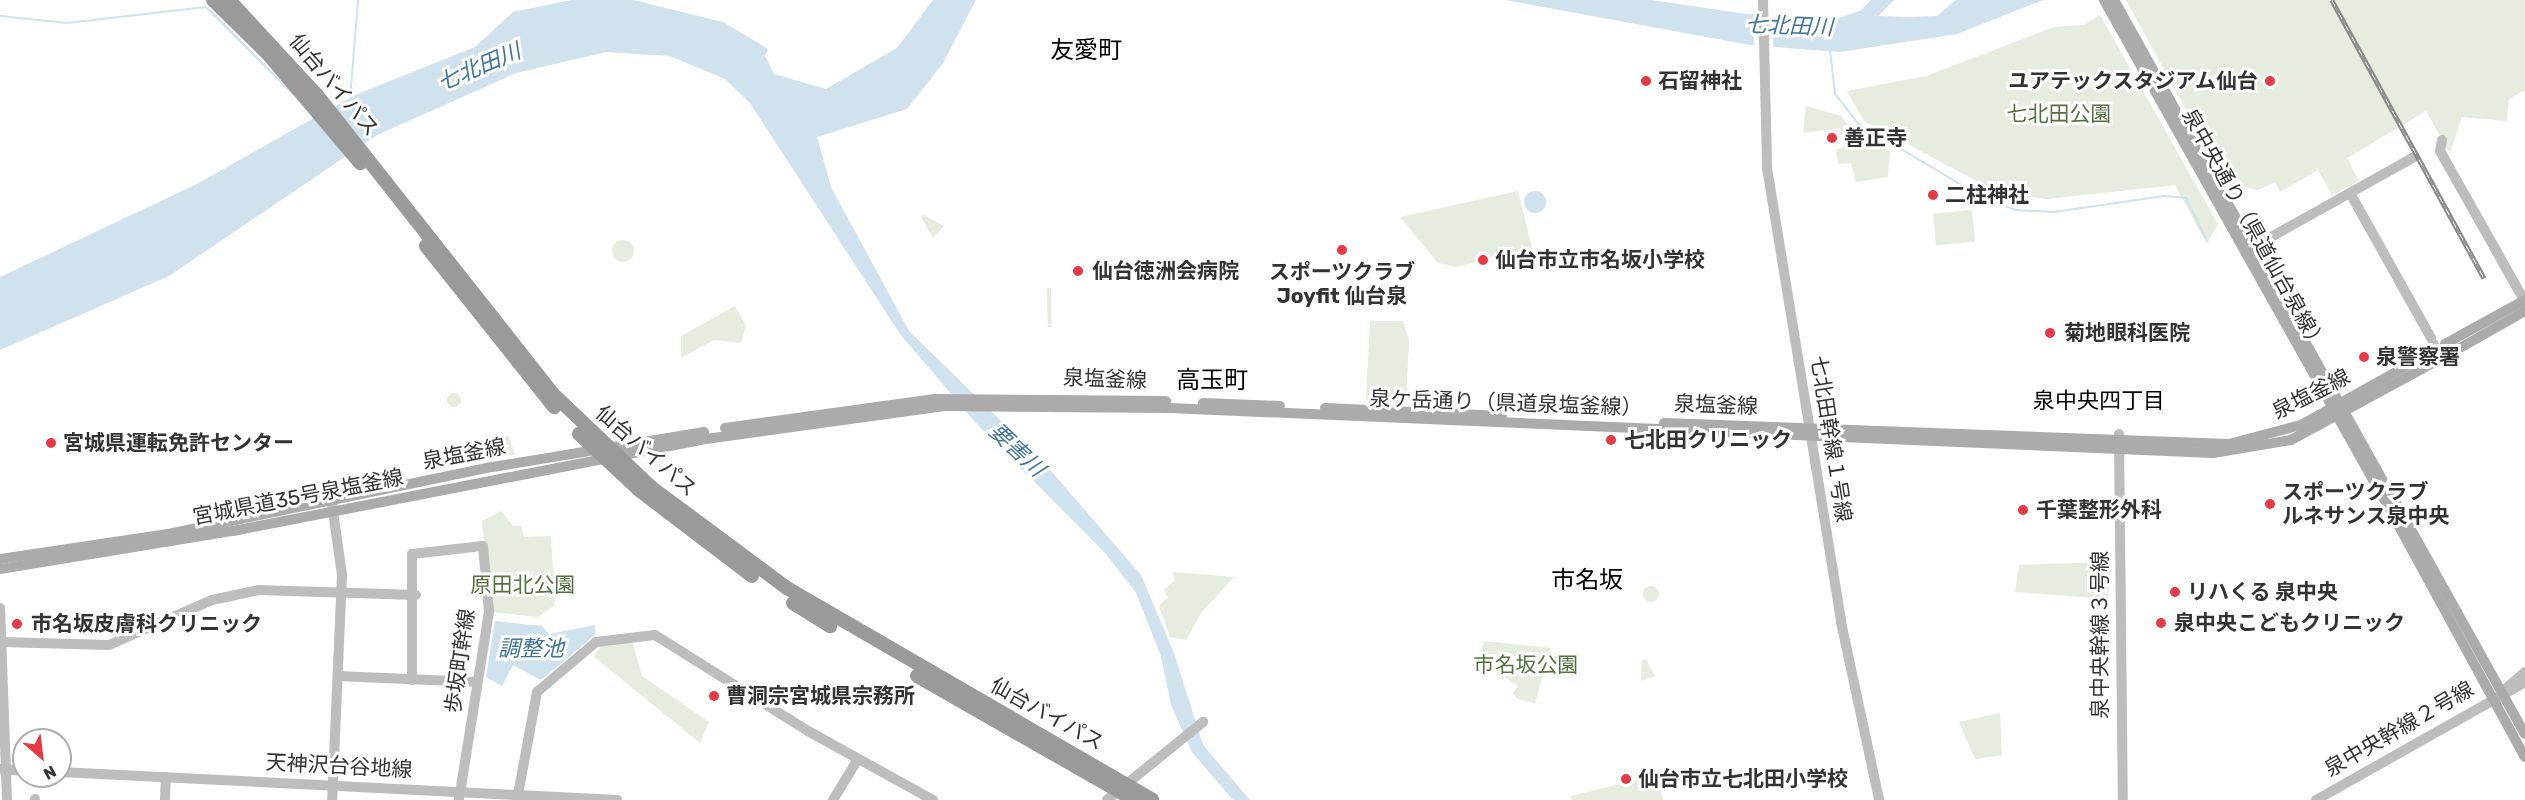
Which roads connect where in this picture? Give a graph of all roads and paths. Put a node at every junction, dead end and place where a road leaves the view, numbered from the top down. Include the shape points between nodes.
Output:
1 (213, 0) edge
2 (229, 0) edge
3 (1763, 0) edge
4 (2104, 0) edge
5 (2114, 0) edge
6 (2122, 22) junction
7 (313, 97) junction
8 (2442, 140) dead end
9 (2414, 157) dead end
10 (2350, 193) junction
11 (2248, 250) junction
12 (2525, 303) edge
13 (2438, 351) junction
14 (2339, 410) junction
15 (1810, 433) junction
16 (2119, 442) junction
17 (605, 452) junction
18 (2379, 482) dead end
19 (2386, 494) dead end
20 (332, 506) junction
21 (0, 559) edge
22 (0, 569) edge
23 (342, 592) junction
24 (416, 596) junction
25 (0, 608) edge
26 (1, 642) edge
27 (2525, 672) edge
28 (338, 676) junction
29 (412, 680) junction
30 (477, 682) junction
31 (2525, 682) edge
32 (2497, 694) junction
33 (1203, 722) dead end
34 (2525, 734) edge
35 (2525, 757) edge
36 (858, 759) junction
37 (3, 769) edge
38 (72, 773) edge
39 (166, 777) junction
40 (333, 786) junction
41 (1123, 788) junction
42 (460, 796) edge
43 (518, 797) edge
44 (7, 800) edge
45 (165, 800) edge
46 (332, 800) edge
47 (617, 800) edge
48 (833, 800) edge
49 (933, 800) edge
50 (1107, 800) edge
51 (1134, 800) edge
52 (1152, 800) edge
53 (1879, 800) edge
54 (2122, 800) edge
55 (2316, 800) edge

1 - 7 highway, 仙台バイパス
2 - 7 highway, 仙台バイパス
3 - 15 street, 七北田幹線１号線 via 1767,168
4 - 6 main road
5 - 6 main road
6 - 11 main road, 泉中央通り（県道仙台泉線）
7 - 17 highway, 仙台バイパス via 545,385
8 - 12 street via 2440,151
9 - 10 street
10 - 11 street
10 - 13 street
11 - 14 main road, 泉中央通り（県道仙台泉線）
12 - 13 main road
13 - 14 main road, 泉塩釜線
14 - 16 main road, 泉塩釜線 via 2252,441
14 - 18 main road, 泉中央通り（県道仙台泉線）
15 - 16 main road, 泉塩釜線
15 - 17 main road, 泉塩釜線 via 985,400 941,402
15 - 53 street, 七北田幹線１号線 via 1840,622
16 - 54 street, 泉中央幹線３号線
17 - 20 main road, 宮城県道35号泉塩釜線
17 - 41 highway, 仙台バイパス via 787,588
19 - 32 main road
20 - 21 main road
20 - 22 main road, 宮城県道35号泉塩釜線
20 - 23 street
23 - 24 street
23 - 26 street via 240,594 195,607 109,645
23 - 28 street
24 - 29 street, 歩坂町幹線
24 - 30 street, 歩坂町幹線 via 412,554 483,546 489,612
25 - 26 street
26 - 37 street
27 - 32 street
28 - 29 street
28 - 40 street
29 - 30 street
30 - 42 street, 歩坂町幹線
31 - 32 street
32 - 34 main road
32 - 35 main road
32 - 55 street, 泉中央幹線２号線
33 - 41 street
36 - 43 street via 665,639 639,635 596,642 537,692
36 - 48 street
36 - 49 street
37 - 44 street
38 - 39 street, 天神沢台谷地線
39 - 40 street, 天神沢台谷地線
39 - 45 street
40 - 42 street, 天神沢台谷地線
40 - 46 street
41 - 50 street
41 - 51 highway, 仙台バイパス
41 - 52 highway, 仙台バイパス
42 - 43 street, 天神沢台谷地線
43 - 47 street, 天神沢台谷地線

